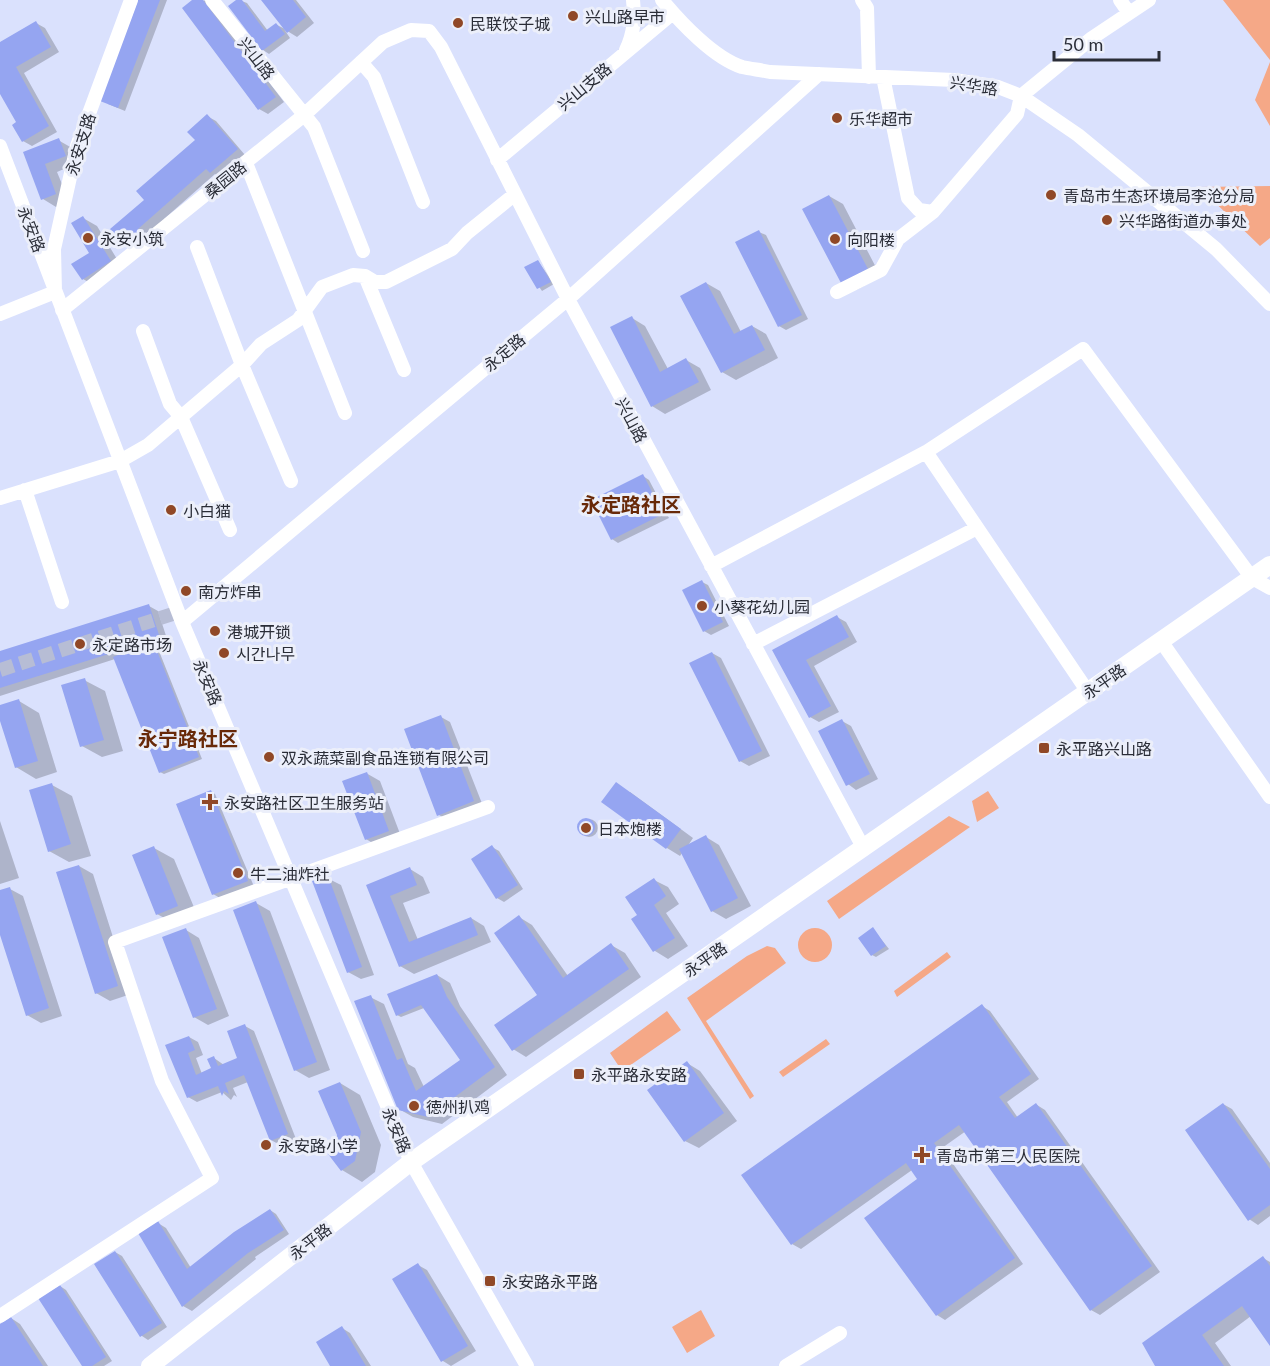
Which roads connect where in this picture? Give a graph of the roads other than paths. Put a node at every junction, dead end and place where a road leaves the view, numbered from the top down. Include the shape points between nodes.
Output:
1 (131, 0) edge
2 (212, 0) edge
3 (633, 0) edge
4 (662, 0) edge
5 (1120, 0) edge
6 (1149, 0) edge
7 (869, 3) edge
8 (673, 13) junction
9 (1129, 14) junction
10 (383, 42) joint
11 (625, 52) junction
12 (362, 62) junction
13 (819, 74) junction
14 (876, 77) junction
15 (1021, 96) junction
16 (303, 116) junction
17 (0, 146) edge
18 (497, 160) junction
19 (246, 163) junction
20 (514, 195) junction
21 (423, 202) dead end
22 (933, 212) junction
23 (197, 247) dead end
24 (363, 251) dead end
25 (365, 276) junction
26 (55, 292) junction
27 (837, 292) dead end
28 (568, 299) junction
29 (1270, 304) edge
30 (62, 310) junction
31 (304, 311) junction
32 (0, 314) edge
33 (143, 331) dead end
34 (242, 365) junction
35 (404, 370) dead end
36 (345, 413) dead end
37 (181, 417) junction
38 (926, 452) junction
39 (120, 461) junction
40 (291, 481) dead end
41 (25, 490) junction
42 (0, 498) edge
43 (977, 528) junction
44 (230, 530) dead end
45 (1270, 565) edge
46 (711, 566) junction
47 (1252, 578) junction
48 (1270, 588) edge
49 (62, 602) dead end
50 (182, 622) junction
51 (1161, 641) junction
52 (753, 645) junction
53 (1088, 692) junction
54 (1270, 797) edge
55 (488, 807) dead end
56 (864, 849) junction
57 (289, 878) junction
58 (411, 1162) junction
59 (0, 1316) edge
60 (840, 1333) dead end
61 (150, 1366) edge
62 (527, 1366) edge
63 (786, 1366) edge

1 - 26 street, 永安支路 via 77,146 54,249
2 - 16 street, 兴山路
3 - 11 street via 632,37
4 - 8 street, 兴华路
5 - 9 street
6 - 9 street
7 - 14 street
8 - 11 street, 兴山支路
8 - 13 street, 兴华路 via 686,28 735,63 770,72
9 - 15 street via 1092,38
10 - 12 street, 桑园路
10 - 18 street, 兴山路 via 418,29 434,35
11 - 18 street, 兴山支路
12 - 16 street, 桑园路
12 - 21 street via 374,77
13 - 14 street, 兴华路
13 - 28 street, 永定路
14 - 15 street, 兴华路 via 954,80 998,87
14 - 22 street via 908,198 919,210
15 - 22 street via 1017,114
15 - 29 street, 兴华路 via 1078,135 1216,249
16 - 19 street, 桑园路
16 - 24 street, 兴山路 via 314,127
17 - 26 street, 永安路
18 - 20 street, 兴山路
19 - 30 street, 桑园路
19 - 31 street
20 - 25 street via 452,249 386,282 375,282
20 - 28 street, 兴山路
22 - 27 street via 898,239 881,270
23 - 34 street
25 - 31 street via 353,275 322,287
25 - 35 street
26 - 30 street, 永安路
26 - 32 street
28 - 46 street, 兴山路
28 - 50 street, 永定路
30 - 39 street, 永安路
31 - 34 street via 291,326 261,344
31 - 36 street
33 - 37 street via 170,404
34 - 37 street
34 - 40 street
37 - 39 street via 148,445
37 - 44 street
38 - 43 street
38 - 46 street
38 - 47 street via 1083,349
39 - 41 street
39 - 50 street, 永安路
41 - 42 street
41 - 49 street
43 - 52 street
43 - 53 street
45 - 47 main road, 永平路
46 - 52 street, 兴山路
47 - 48 street
47 - 51 main road, 永平路
50 - 57 street, 永安路
51 - 53 main road, 永平路
51 - 54 street
52 - 56 street, 兴山路
53 - 56 main road, 永平路
55 - 57 street
56 - 58 main road, 永平路
57 - 58 street, 永安路
57 - 59 street via 115,942 162,1081 212,1178
58 - 61 main road, 永平路
58 - 62 street, 永安路
60 - 63 street

